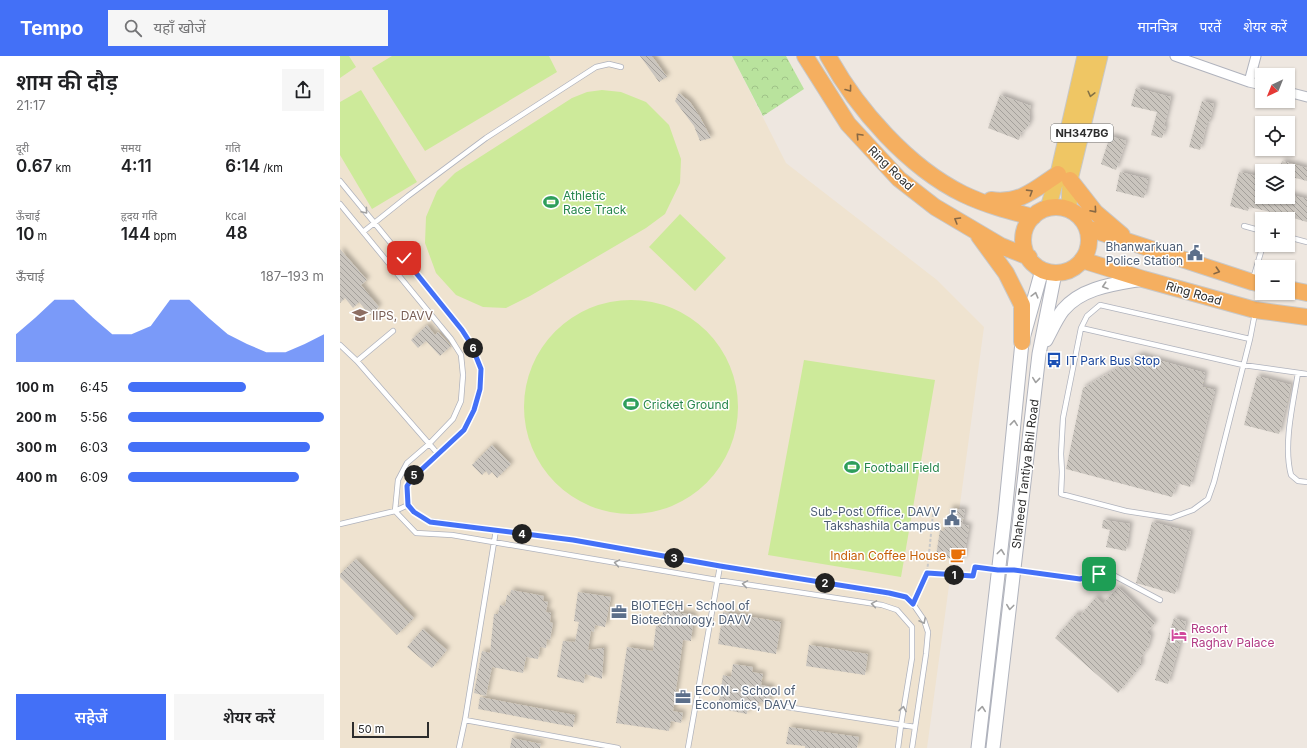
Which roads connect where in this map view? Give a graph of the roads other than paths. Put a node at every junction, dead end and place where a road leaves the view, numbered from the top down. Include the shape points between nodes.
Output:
1 (805, 56) edge
2 (828, 56) edge
3 (1086, 56) edge
4 (1100, 56) edge
5 (1175, 56) edge
6 (1256, 56) edge
7 (621, 67) dead end
8 (1249, 82) junction
9 (1255, 83) edge
10 (1295, 94) edge
11 (1307, 97) edge
12 (877, 126) junction
13 (1064, 177) junction
14 (340, 181) edge
15 (340, 204) edge
16 (1048, 208) junction
17 (1069, 210) junction
18 (1033, 217) junction
19 (375, 223) junction
20 (1244, 226) dead end
21 (1087, 228) junction
22 (1255, 229) edge
23 (974, 230) junction
24 (363, 232) junction
25 (1295, 239) edge
26 (1307, 242) edge
27 (1132, 243) junction
28 (1029, 258) junction
29 (1082, 260) junction
30 (1049, 271) junction
31 (1143, 279) junction
32 (1255, 282) edge
33 (1295, 290) edge
34 (1307, 293) edge
35 (1255, 310) junction
36 (1307, 317) edge
37 (1081, 328) junction
38 (393, 332) dead end
39 (1250, 339) junction
40 (1022, 342) junction
41 (340, 345) edge
42 (1039, 354) junction
43 (357, 361) junction
44 (1243, 364) junction
45 (1298, 374) junction
46 (1307, 374) edge
47 (429, 444) junction
48 (438, 454) junction
49 (1307, 482) edge
50 (408, 505) junction
51 (395, 512) junction
52 (340, 524) edge
53 (496, 530) junction
54 (495, 543) junction
55 (720, 566) junction
56 (998, 570) junction
57 (1014, 570) junction
58 (717, 580) junction
59 (1160, 600) dead end
60 (787, 706) dead end
61 (465, 720) junction
62 (901, 725) junction
63 (915, 727) junction
64 (460, 748) edge
65 (618, 748) edge
66 (688, 748) edge
67 (898, 748) edge
68 (912, 748) edge
69 (978, 748) edge
70 (993, 748) edge

23 -> 1 highway, Ring Road via 935,207 899,179 848,124
2 -> 12 highway, Ring Road via 837,73
3 - 13 main road, NH347BG
4 -> 13 main road, NH347BG
5 - 8 street
6 - 8 street
7 - 19 lane via 609,64 596,67 486,138
8 - 9 street
10 - 11 street
12 -> 13 highway via 942,176 980,197 1005,202 1020,198
12 - 18 highway, Ring Road via 923,169 963,194 996,207
13 - 16 main road, NH347BG
13 - 17 main road, NH347BG
13 -> 27 highway via 1095,212
14 -> 19 lane
15 - 24 lane
16 - 17 highway
16 - 18 highway
17 - 21 highway via 1080,217
18 - 28 highway via 1025,229 1024,237
19 - 24 lane
19 - 48 lane via 462,330 481,369 480,389 474,410 464,430
20 - 22 lane
21 - 27 highway
21 - 29 highway via 1089,245
23 - 28 highway, Ring Road via 1001,246
23 - 40 highway via 1006,273 1022,305
24 - 47 lane via 451,339 461,355 461,401 453,419
25 - 26 lane
27 -> 32 highway
28 - 30 highway
29 - 30 highway via 1070,270
29 - 31 highway, Ring Road
40 -> 30 main road
30 - 42 main road, Shaheed Tantiya Bhil Road
31 - 35 highway, Ring Road
31 -> 42 main road via 1108,285 1081,295 1063,310
33 - 34 highway
35 - 36 highway, Ring Road
35 - 39 lane
37 - 39 lane via 1087,316 1100,305
37 - 44 lane
37 - 44 lane via 1063,418 1061,494 1126,511 1171,518 1193,510 1208,498
38 - 43 lane
39 - 44 lane
56 -> 40 main road
41 - 43 lane
42 -> 57 main road, Shaheed Tantiya Bhil Road
43 - 47 lane
44 - 45 lane
45 - 46 lane
45 - 49 lane via 1291,414 1288,462 1291,475 1298,481
47 - 48 lane
47 - 51 lane via 407,463 398,480
48 - 50 lane via 414,475 407,486
50 - 51 lane
50 - 53 lane via 430,522
51 - 52 lane
51 - 54 lane via 416,533 452,535
53 - 54 lane
53 - 55 lane via 573,540
58 -> 54 lane
54 - 61 lane
55 - 58 lane
55 -> 63 lane via 906,597 924,620 928,632
56 - 57 main road
69 -> 56 main road
57 - 59 lane via 1080,579 1099,574 1116,576
57 -> 70 main road, Shaheed Tantiya Bhil Road
62 -> 58 lane via 912,658 912,627 897,610 882,605
58 - 66 lane
60 - 62 lane
61 - 64 lane
61 - 65 lane
62 - 63 lane
62 - 67 lane
63 - 68 lane

